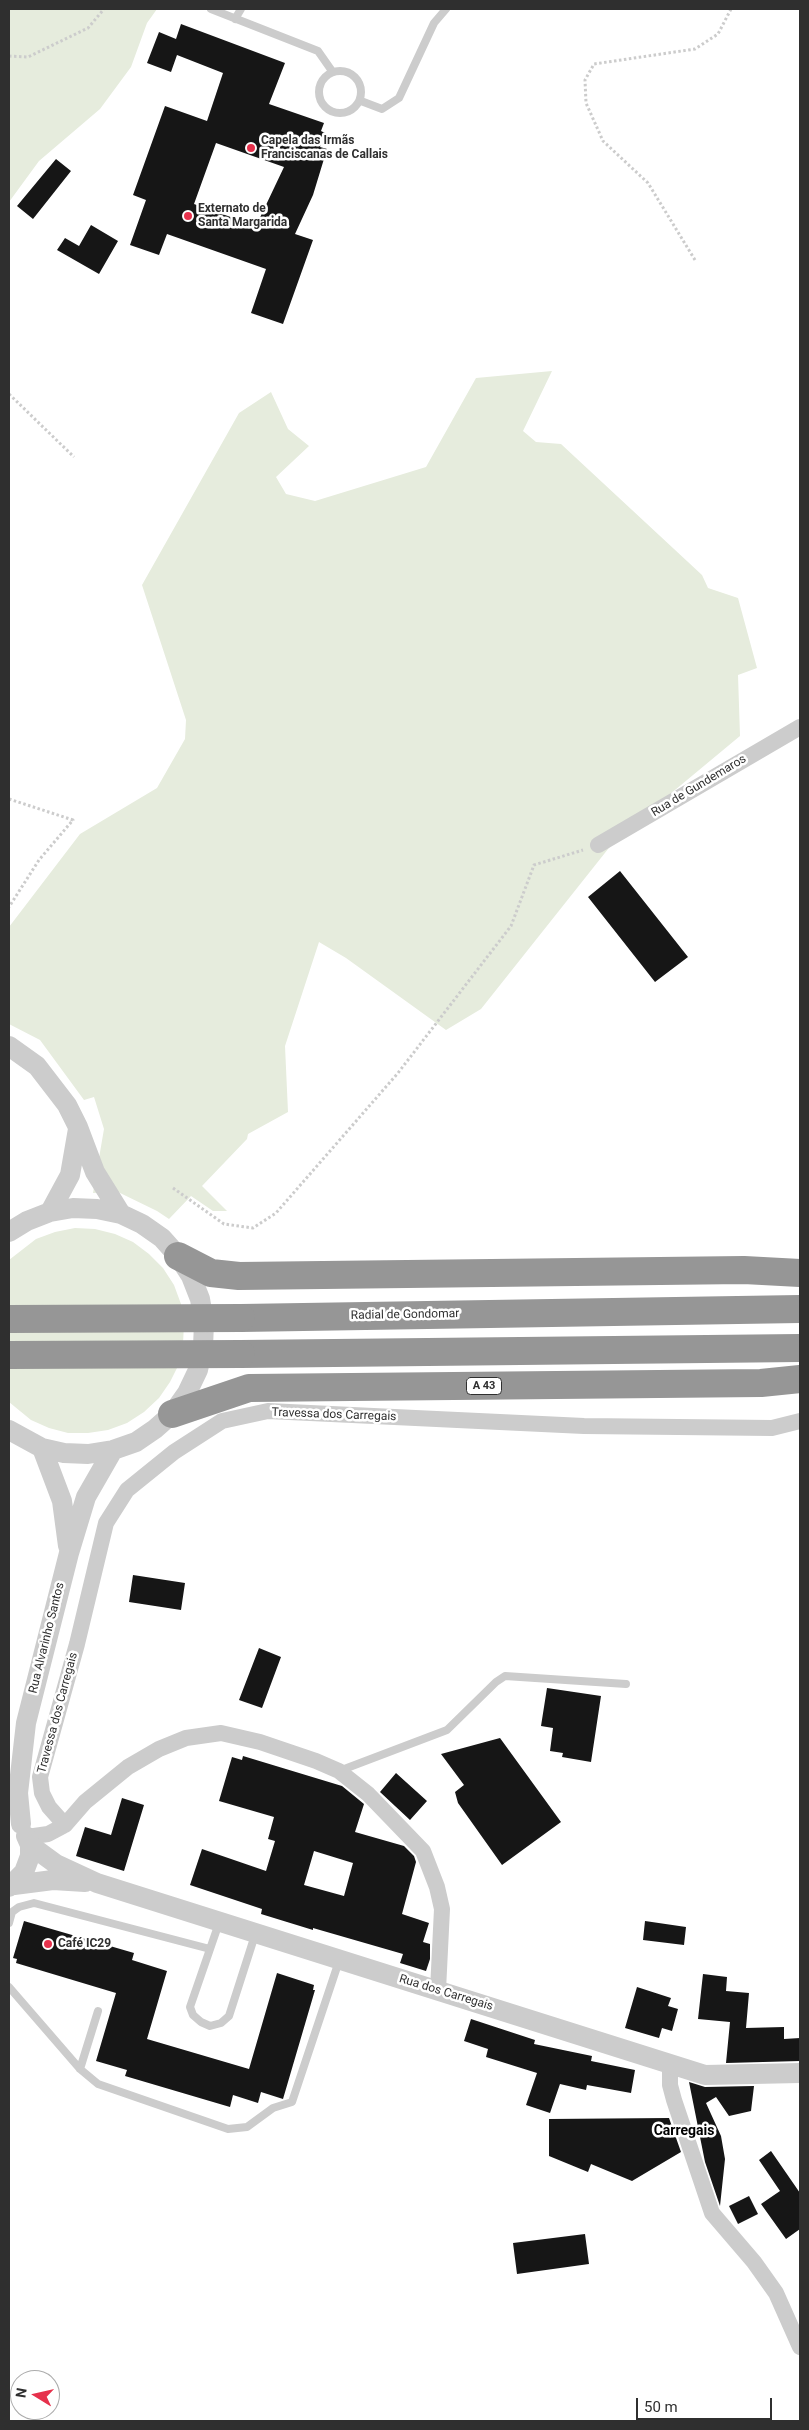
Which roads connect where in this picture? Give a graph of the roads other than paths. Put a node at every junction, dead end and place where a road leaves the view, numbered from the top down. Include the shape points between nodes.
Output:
1 (211, 9) edge
2 (241, 9) edge
3 (446, 9) edge
4 (236, 19) junction
5 (332, 71) junction
6 (360, 101) junction
7 (800, 727) edge
8 (598, 845) road end
9 (9, 1046) edge
10 (78, 1127) junction
11 (50, 1212) junction
12 (121, 1214) junction
13 (9, 1232) edge
14 (178, 1256) junction
15 (800, 1273) edge
16 (800, 1309) edge
17 (9, 1319) edge
18 (800, 1348) edge
19 (9, 1355) edge
20 (800, 1379) edge
21 (172, 1414) junction
22 (800, 1421) edge
23 (9, 1430) edge
24 (42, 1448) junction
25 (113, 1450) junction
26 (69, 1553) junction
27 (626, 1684) dead end
28 (26, 1723) junction
29 (9, 1756) edge
30 (339, 1771) junction
31 (65, 1825) junction
32 (22, 1830) edge
33 (97, 1883) junction
34 (11, 1886) edge
35 (9, 1923) edge
36 (219, 1923) junction
37 (255, 1935) junction
38 (210, 1949) junction
39 (339, 1961) junction
40 (9, 1986) edge
41 (438, 1990) junction
42 (98, 2011) dead end
43 (670, 2064) junction
44 (80, 2069) junction
45 (800, 2073) edge
46 (800, 2347) edge

1 - 4 lane
2 - 4 lane
3 - 6 lane via 434,23 400,98 382,108
4 - 5 lane via 318,51
5 - 6 lane via 349,71 361,84
5 - 6 lane via 319,83 319,100 331,113 348,113
7 - 8 street, Rua de Gundemaros
9 - 10 street via 38,1066 67,1105
10 - 11 street via 70,1175
10 - 12 street via 95,1172
11 - 12 street via 73,1208
11 - 13 street via 27,1220
12 - 14 street via 162,1238
14 - 15 highway via 211,1273 240,1276 744,1270
14 - 21 street via 200,1299 204,1323 203,1347 194,1378
16 - 17 highway, Radial de Gondomar, bridge
18 - 19 highway, bridge
20 - 21 highway, A 43 via 761,1383 248,1388
21 - 25 street via 136,1442
22 - 31 street, Travessa dos Carregais via 772,1428 584,1426 268,1411 222,1421 174,1452 127,1490 106,1523 40,1777 42,1793
23 - 24 street
24 - 25 street via 64,1454
24 - 26 street, Rua Alvarinho Santos via 62,1501
25 - 26 street, Rua Alvarinho Santos via 86,1497
26 - 28 street, Rua Alvarinho Santos
27 - 30 lane via 505,1676 447,1730
28 - 29 street, Rua Alvarinho Santos
28 - 32 street, Rua Alvarinho Santos via 18,1793
30 - 31 street via 260,1742 220,1733 186,1738 128,1767 85,1802
30 - 41 street via 368,1794 423,1852 442,1909
31 - 32 street via 48,1834
32 - 33 street, Rua dos Carregais via 56,1864
32 - 34 street, Rua Alvarinho Santos via 30,1856 24,1872
33 - 34 street, Rua dos Carregais via 53,1880
33 - 36 street, Rua dos Carregais
35 - 38 lane via 12,1912 34,1903
36 - 37 street, Rua dos Carregais
36 - 38 lane
37 - 38 lane via 229,2016 210,2026 193,2015 190,2007
37 - 39 street, Rua dos Carregais
39 - 41 street, Rua dos Carregais
39 - 44 lane via 292,2102 273,2108 247,2127 228,2129 98,2084
40 - 44 lane
41 - 43 street, Rua dos Carregais
42 - 44 lane
43 - 45 street, Rua dos Carregais via 705,2075
43 - 46 street via 674,2100 712,2213 776,2293

